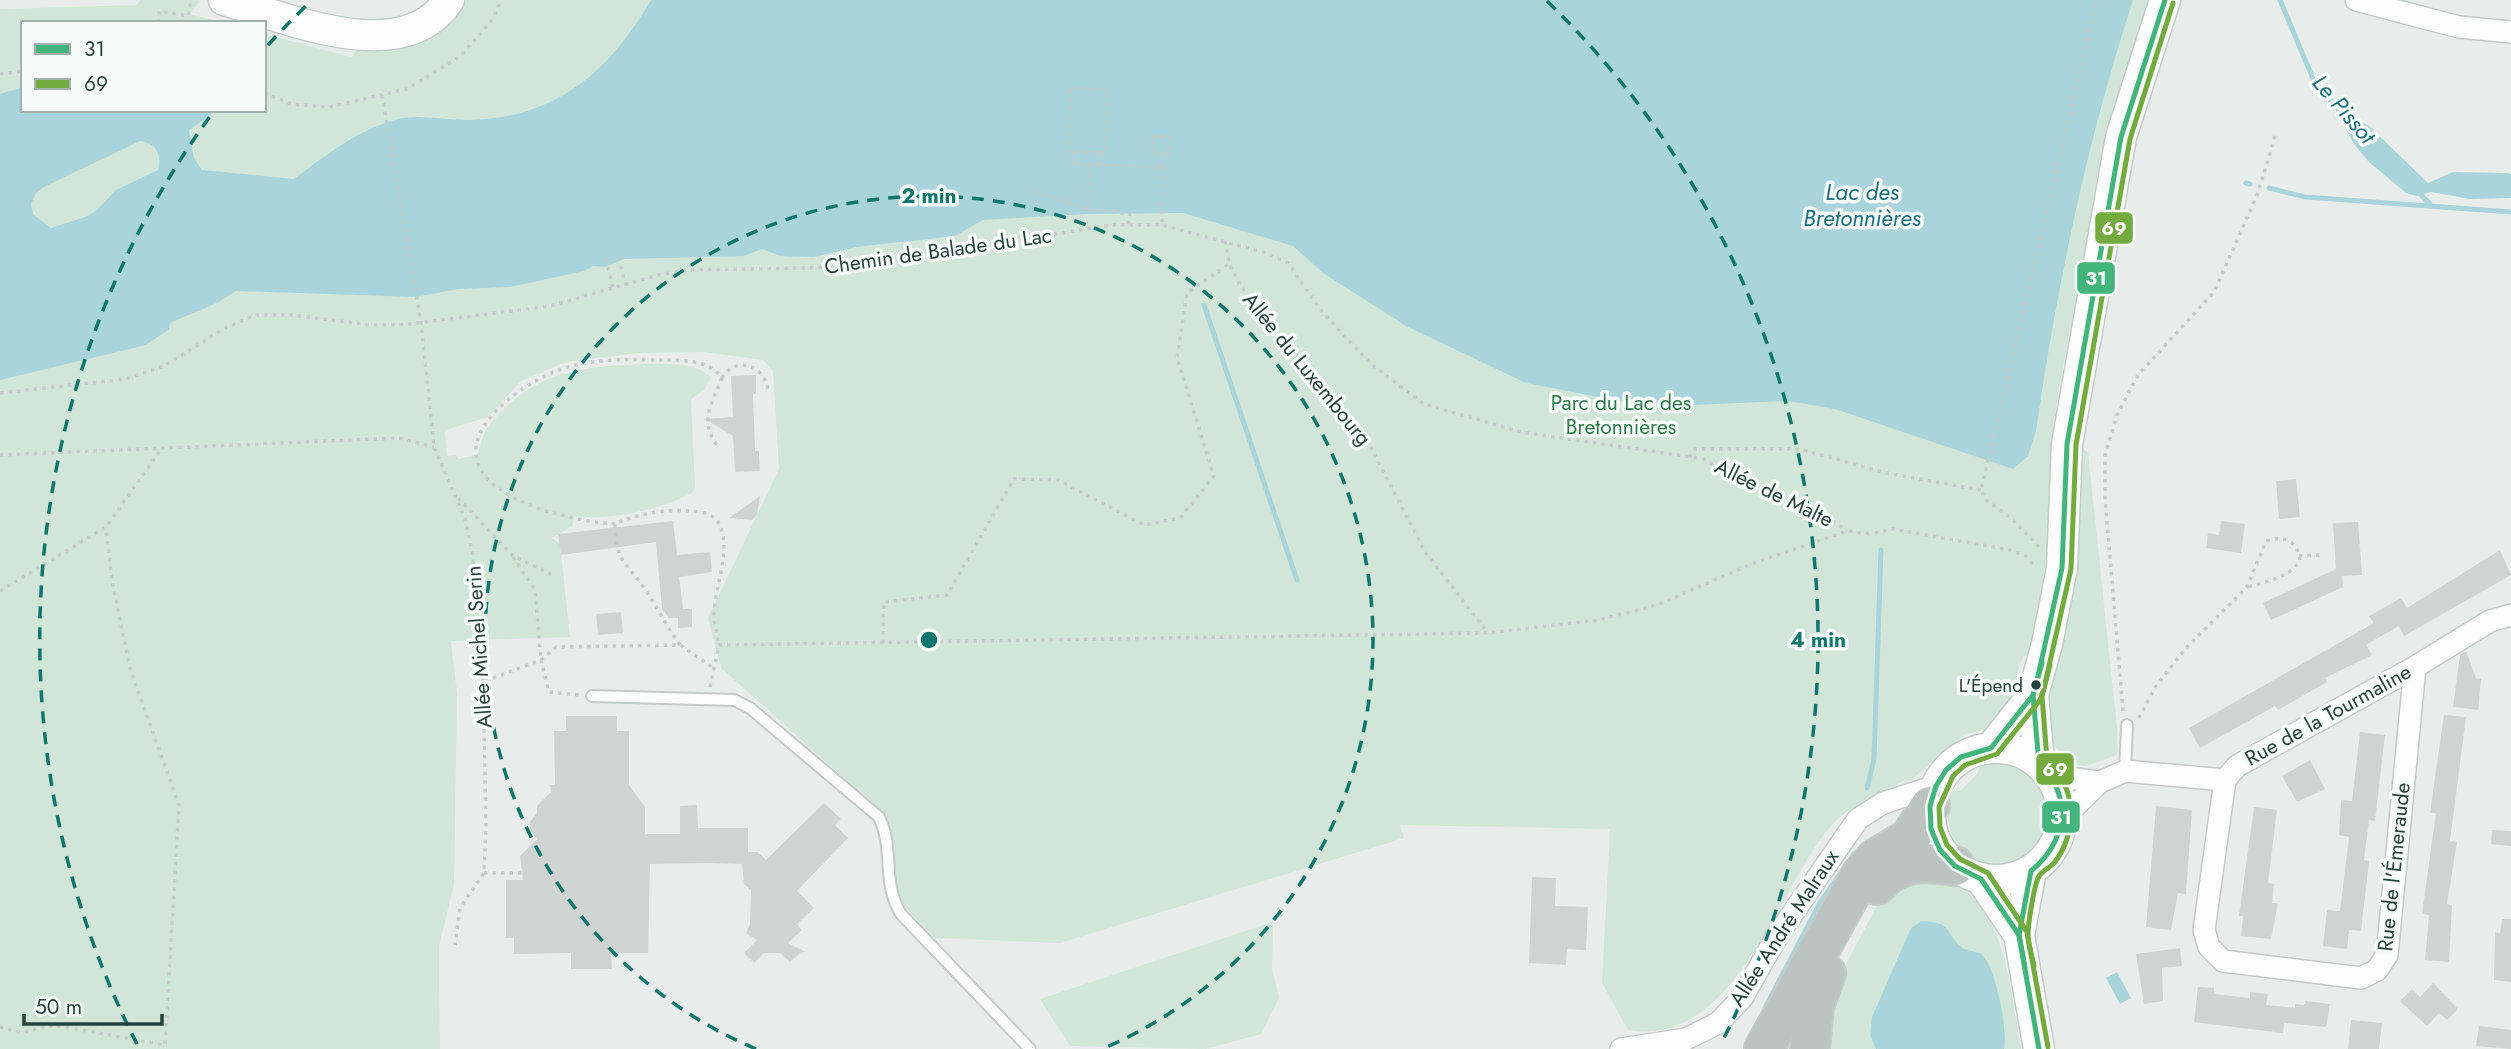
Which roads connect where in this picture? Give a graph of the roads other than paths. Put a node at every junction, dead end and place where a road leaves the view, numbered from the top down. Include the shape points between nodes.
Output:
1 (223, 0) edge
2 (449, 0) edge
3 (2165, 0) edge
4 (2356, 0) edge
5 (2511, 32) edge
6 (2511, 615) edge
7 (2415, 667) junction
8 (2033, 695) junction
9 (592, 696) road end
10 (2127, 725) road end
11 (1991, 748) junction
12 (2045, 770) junction
13 (2124, 771) junction
14 (2225, 780) junction
15 (2100, 782) junction
16 (1933, 796) junction
17 (2063, 818) junction
18 (2031, 872) junction
19 (1968, 873) junction
20 (2019, 935) junction
21 (1030, 1049) edge
22 (1621, 1049) edge
23 (1764, 1049) edge
24 (1810, 1049) edge
25 (2039, 1049) edge

1 - 2 street via 371,37 412,29
3 - 8 street via 2121,137 2067,444 2062,568
4 - 5 street via 2459,27
6 - 7 street, Rue de la Tourmaline via 2490,621
7 - 14 street, Rue de la Tourmaline via 2237,765
7 - 14 street, Rue de l'Émeraude via 2386,955 2377,970 2361,978 2223,961 2208,947 2204,930
8 - 11 street
8 - 12 street
9 - 21 lane via 734,700 750,708 879,817 886,832 890,897 901,914
10 - 13 lane
11 - 12 street via 2016,750
11 - 16 street via 1961,757 1946,770
12 - 15 street
12 - 17 street via 2061,797
13 - 14 street, Rue de la Tourmaline
13 - 15 street, Rue de la Tourmaline
15 - 17 street, Rue de la Tourmaline
16 - 19 street via 1931,829 1940,849
16 - 22 street, Allée André Malraux via 1877,806 1857,819 1777,936 1742,998 1718,1023 1686,1039
16 - 23 highway via 1910,838 1875,859 1861,875
17 - 18 street via 2047,858
18 - 19 street via 2015,878
18 - 20 street
19 - 20 street
19 - 24 highway via 1912,863 1878,883 1818,992 1810,1021
20 - 25 street

